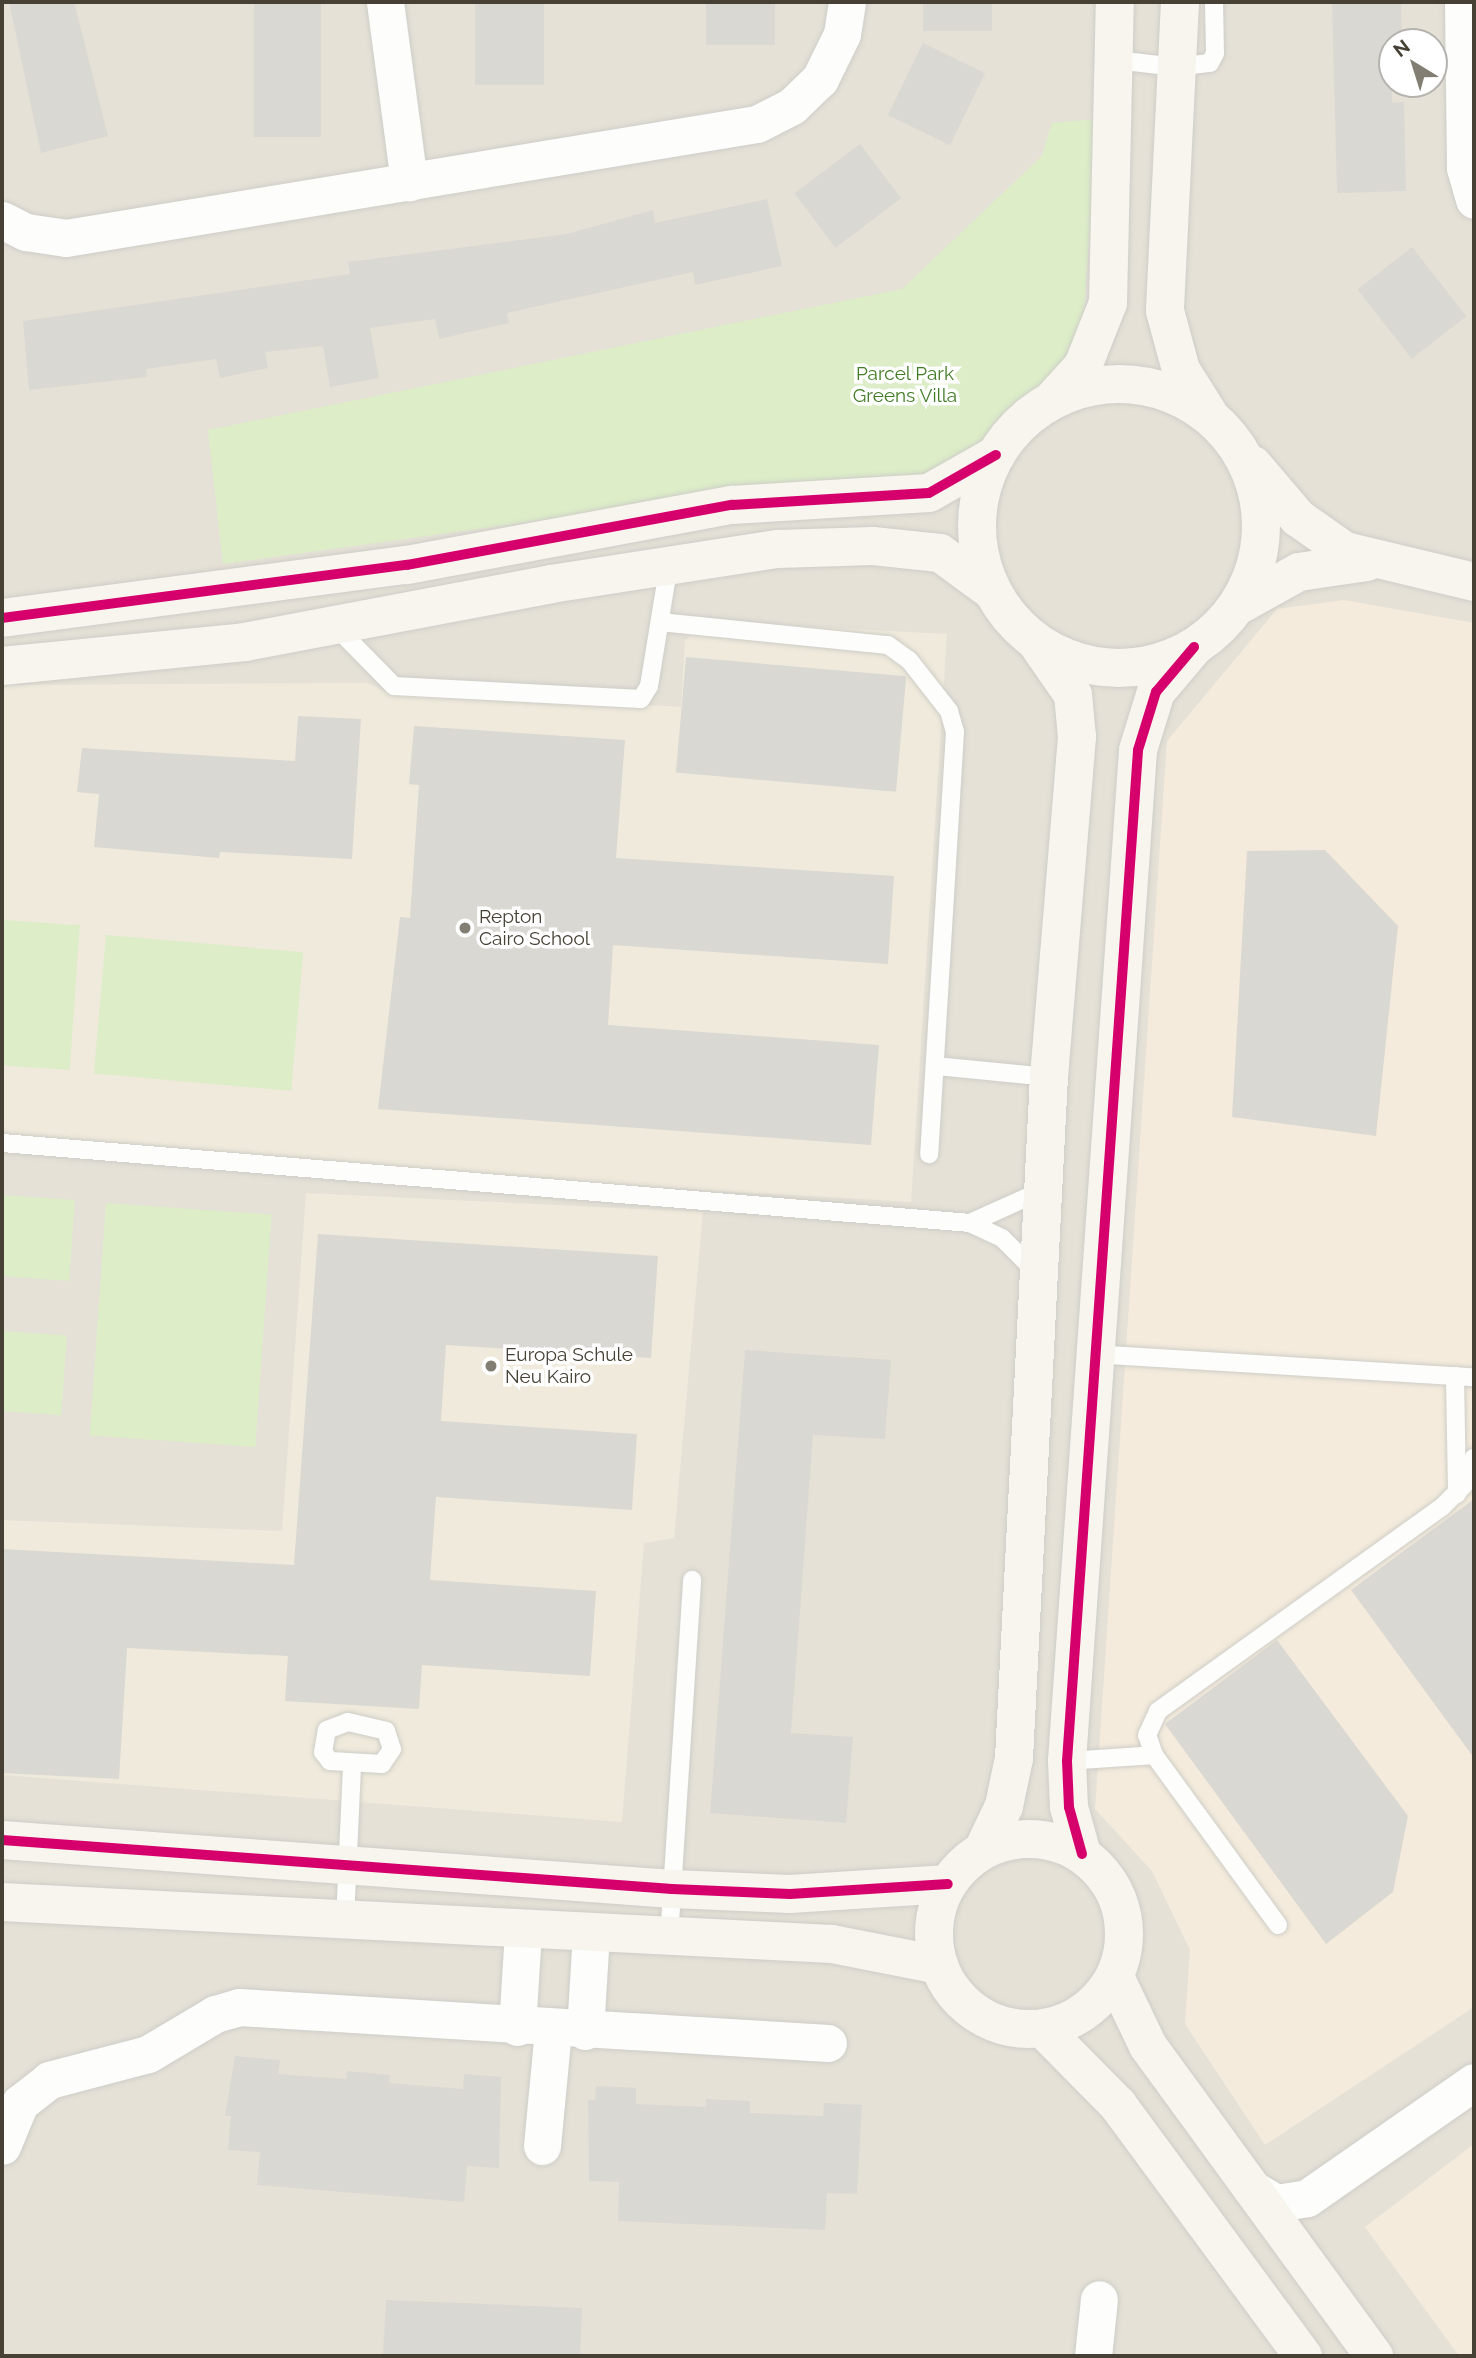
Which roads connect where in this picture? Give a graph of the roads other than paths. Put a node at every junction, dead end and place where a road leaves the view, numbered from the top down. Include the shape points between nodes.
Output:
1 (385, 2) edge
2 (847, 2) edge
3 (1115, 2) edge
4 (1180, 2) edge
5 (1214, 2) edge
6 (1463, 2) edge
7 (1116, 60) junction
8 (1176, 67) junction
9 (409, 182) junction
10 (1474, 200) edge
11 (2, 219) edge
12 (1051, 401) junction
13 (1209, 415) junction
14 (1241, 452) junction
15 (996, 455) junction
16 (1387, 563) junction
17 (669, 564) junction
18 (1474, 582) edge
19 (991, 590) junction
20 (184, 596) junction
21 (1236, 607) junction
22 (2, 618) edge
23 (660, 622) junction
24 (336, 627) junction
25 (1037, 643) junction
26 (1194, 647) junction
27 (191, 649) junction
28 (2, 666) edge
29 (936, 1066) junction
30 (1049, 1077) junction
31 (2, 1143) edge
32 (929, 1154) dead end
33 (1043, 1190) junction
34 (970, 1223) junction
35 (1039, 1277) junction
36 (1093, 1354) junction
37 (1455, 1376) junction
38 (1474, 1377) edge
39 (1474, 1458) edge
40 (1457, 1494) junction
41 (692, 1580) dead end
42 (1154, 1755) junction
43 (1067, 1760) junction
44 (352, 1767) dead end
45 (2, 1840) edge
46 (45, 1843) junction
47 (983, 1850) junction
48 (164, 1852) junction
49 (1082, 1854) junction
50 (348, 1867) junction
51 (948, 1884) junction
52 (672, 1889) junction
53 (2, 1902) edge
54 (43, 1905) junction
55 (163, 1912) junction
56 (345, 1921) junction
57 (1278, 1925) dead end
58 (523, 1931) junction
59 (591, 1934) junction
60 (669, 1938) junction
61 (939, 1965) junction
62 (1115, 1977) junction
63 (552, 2029) junction
64 (1043, 2029) junction
65 (828, 2043) dead end
66 (1474, 2082) edge
67 (2, 2146) edge
68 (542, 2147) dead end
69 (1260, 2201) junction
70 (1221, 2248) junction
71 (1099, 2300) dead end
72 (1093, 2356) edge
73 (1303, 2356) edge
74 (1374, 2356) edge

1 - 9 street
2 - 9 street via 842,34 820,79 792,106 757,124
3 - 7 street
4 - 8 street
5 - 8 lane via 1216,54 1199,67
6 - 10 street via 1465,168
7 - 8 lane
7 - 12 street via 1108,303 1083,366
8 - 13 street via 1165,312 1181,370
9 - 11 street via 66,238 26,232
12 - 13 street via 1090,387 1132,384 1173,394
12 - 15 street via 1020,424
13 - 14 street
14 - 16 street via 1324,539
14 - 21 street via 1257,489 1262,530 1255,570
15 - 19 street via 979,498 978,522
15 - 20 street via 929,493 732,505 407,565
16 - 18 street
16 - 21 street via 1343,561 1299,572
17 - 19 street via 778,549 919,550 956,560
17 - 23 lane
17 - 24 street
19 - 25 street
20 - 22 street
20 - 27 street
21 - 26 street
23 - 24 lane via 648,692 635,699 394,686
23 - 29 lane via 876,642 899,651 944,702 955,732
24 - 27 street
25 - 26 street via 1098,667 1164,662
25 - 30 street via 1066,679 1077,714
26 - 36 street via 1156,692 1138,750
27 - 28 street
29 - 30 lane
29 - 32 lane
30 - 33 street
31 - 34 lane
33 - 34 lane
33 - 35 street
34 - 35 lane via 1016,1249
35 - 47 street via 1014,1758 1004,1806
36 - 37 lane
36 - 43 street
37 - 38 lane
37 - 40 lane
39 - 40 lane
40 - 42 lane via 1158,1711 1147,1735
41 - 52 lane
42 - 43 lane
42 - 57 lane
43 - 49 street via 1069,1807
44 - 50 lane
45 - 46 street
46 - 48 street
46 - 54 street
47 - 49 street via 1039,1840
47 - 51 street
48 - 50 street
48 - 55 street
49 - 62 street via 1107,1878 1121,1909 1124,1944
50 - 52 street
50 - 56 lane
51 - 52 street via 825,1893
51 - 61 street via 936,1910
52 - 60 lane
53 - 54 street
54 - 55 street
55 - 56 street
56 - 58 street
58 - 59 street
58 - 63 street
59 - 60 street
59 - 63 street
60 - 61 street via 832,1944
61 - 64 street via 969,2008 1004,2026
62 - 64 street via 1097,2002
62 - 69 street via 1148,2046
63 - 65 street
63 - 67 street via 227,2010 148,2054 49,2080 20,2103
63 - 68 street
64 - 70 street via 1118,2105
66 - 69 street via 1307,2198
69 - 70 street
69 - 74 street
70 - 73 street
71 - 72 street

